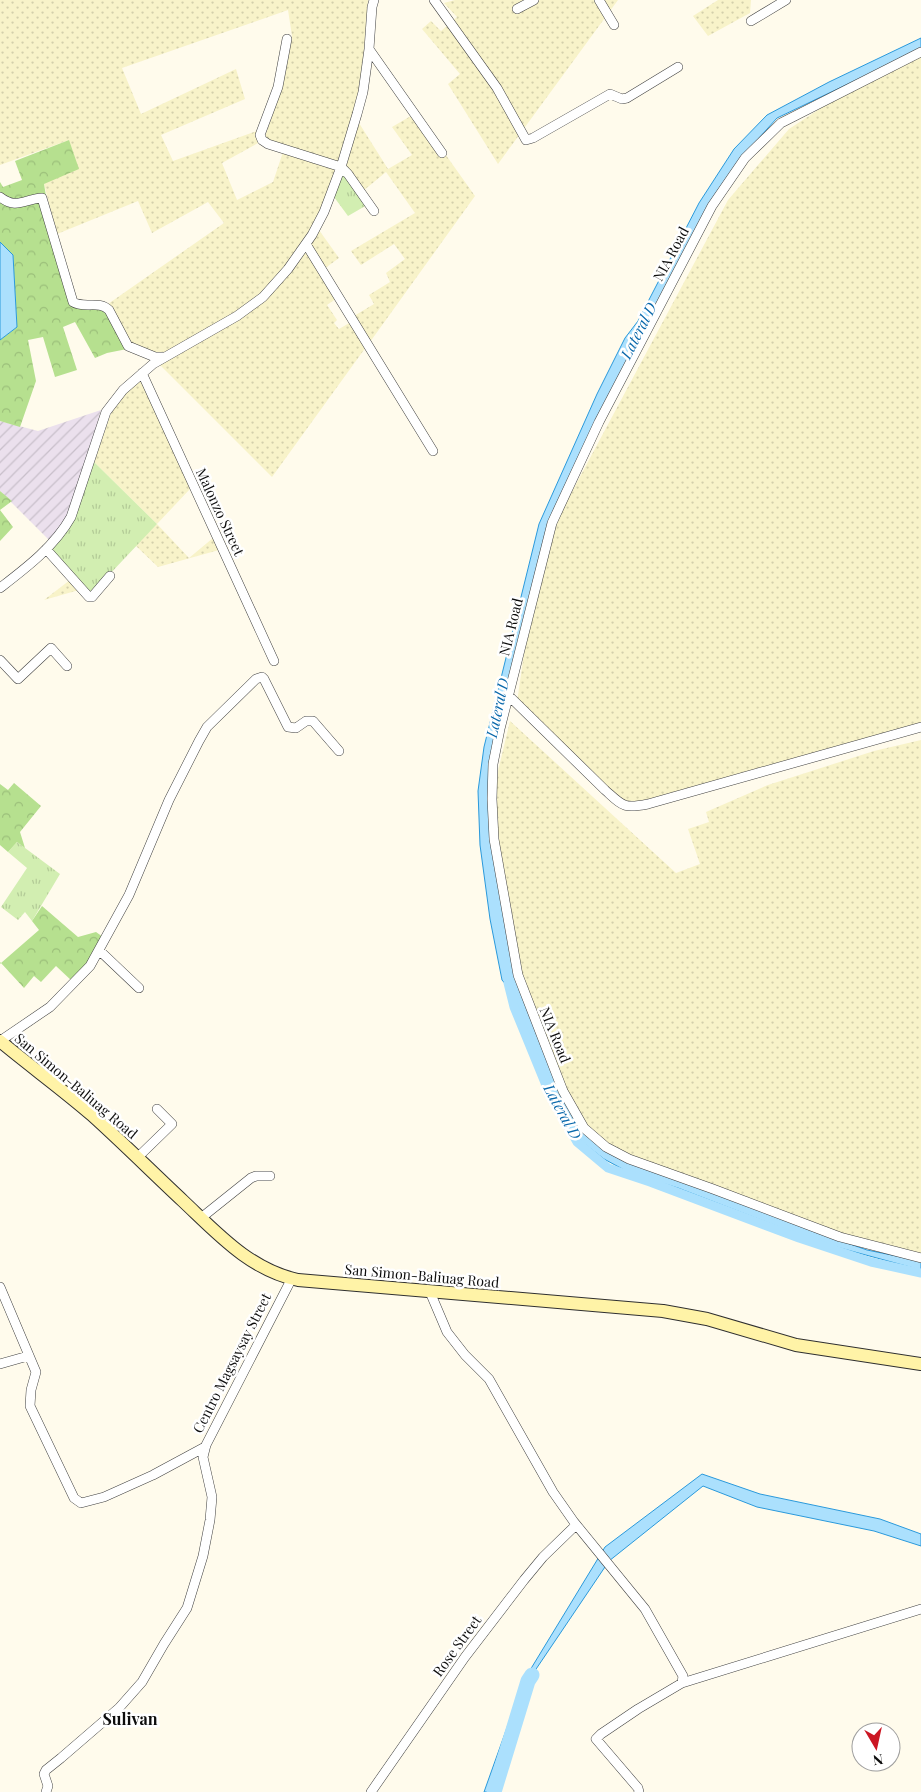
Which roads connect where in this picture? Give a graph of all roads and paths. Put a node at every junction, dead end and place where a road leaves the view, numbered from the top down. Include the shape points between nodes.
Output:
1 (374, 0) edge
2 (434, 0) edge
3 (534, 0) edge
4 (599, 0) edge
5 (786, 0) edge
6 (517, 9) dead end
7 (752, 21) dead end
8 (614, 25) dead end
9 (287, 39) dead end
10 (369, 50) junction
11 (921, 52) edge
12 (678, 68) dead end
13 (442, 153) dead end
14 (341, 167) junction
15 (0, 197) edge
16 (374, 211) dead end
17 (306, 244) junction
18 (165, 357) junction
19 (142, 373) junction
20 (433, 451) dead end
21 (46, 549) junction
22 (110, 576) dead end
23 (0, 588) edge
24 (0, 660) edge
25 (274, 661) dead end
26 (67, 666) dead end
27 (508, 695) junction
28 (921, 726) edge
29 (339, 751) dead end
30 (99, 950) junction
31 (139, 988) dead end
32 (0, 1041) edge
33 (157, 1109) dead end
34 (137, 1158) junction
35 (270, 1176) dead end
36 (201, 1218) junction
37 (921, 1258) edge
38 (292, 1278) junction
39 (0, 1286) edge
40 (430, 1292) junction
41 (28, 1356) junction
42 (0, 1364) edge
43 (921, 1364) edge
44 (205, 1447) junction
45 (576, 1525) junction
46 (921, 1609) edge
47 (682, 1683) junction
48 (46, 1792) edge
49 (371, 1792) edge
50 (639, 1792) edge

1 - 10 street
2 - 12 street via 497,88 526,140 610,94 627,98
3 - 6 street
4 - 8 street
5 - 7 street
9 - 14 street via 278,87 260,135 268,144
10 - 13 street
10 - 14 street via 363,92
11 - 27 street, NIA Road via 781,123 745,158 712,206 599,422 555,515
14 - 16 street
14 - 17 street via 324,212
15 - 18 street via 15,204 42,198 73,302 105,306 128,346 155,357
17 - 18 street via 263,297 237,316
17 - 20 street
18 - 19 street
19 - 21 street via 106,412 71,517
19 - 25 street, Malonzo Street
21 - 22 street via 89,597
21 - 23 street
24 - 26 street via 18,679 51,648
27 - 28 street via 605,790 628,807
27 - 37 street, NIA Road via 493,764 494,840 500,881 516,971 563,1091 584,1128 606,1147 629,1159 840,1238
29 - 30 street via 313,721 306,721 296,728 288,727 264,679 256,679 207,727 169,800 129,895
30 - 31 street
30 - 32 street via 90,966 56,1002
32 - 34 main road, San Simon-Baliuag Road via 91,1115
33 - 34 street via 172,1124
34 - 36 main road, San Simon-Baliuag Road
35 - 36 street via 251,1178
36 - 38 main road, San Simon-Baliuag Road via 246,1257 268,1271
38 - 40 main road, San Simon-Baliuag Road
38 - 44 street, Centro Magsaysay Street
39 - 41 street
40 - 43 main road, San Simon-Baliuag Road via 663,1311 707,1319 796,1345
40 - 45 street via 447,1332 489,1379 544,1477
41 - 42 street
41 - 44 street via 36,1372 30,1406 78,1501 82,1503 104,1497
44 - 48 street, Centro Magsaysay Street via 203,1457 212,1498 210,1520 188,1608 142,1682 119,1708 46,1770
45 - 47 street via 644,1609 683,1676
45 - 49 street, Rose Street via 524,1580 465,1657
46 - 47 street
47 - 50 street via 596,1739

